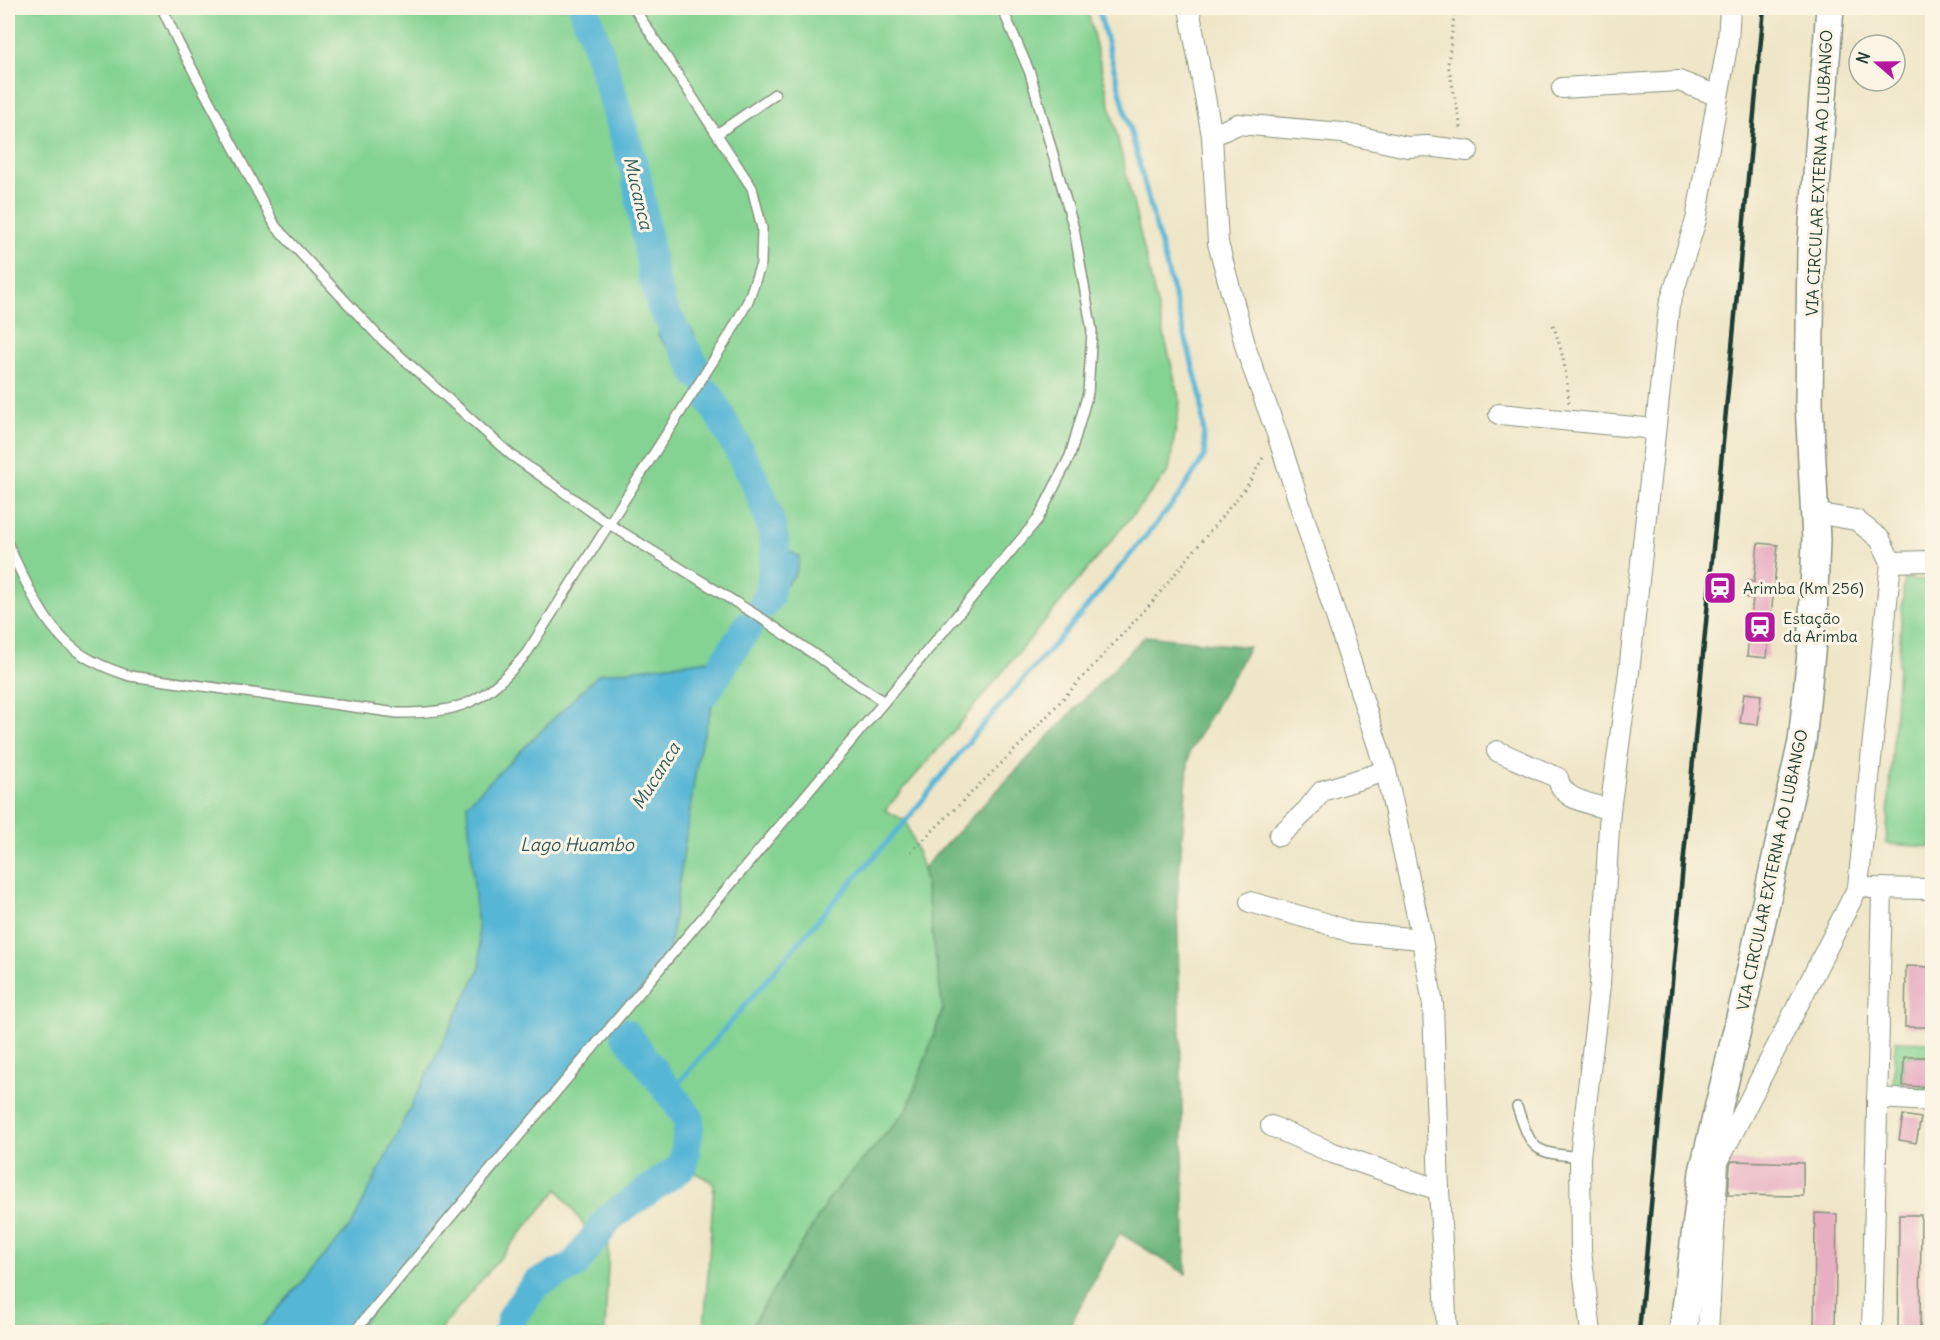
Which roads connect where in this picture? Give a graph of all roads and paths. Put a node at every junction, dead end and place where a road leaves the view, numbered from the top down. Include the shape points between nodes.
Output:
1 (162, 8) edge
2 (634, 8) edge
3 (1002, 8) edge
4 (1190, 8) edge
5 (1455, 8) edge
6 (1730, 8) edge
7 (1830, 8) edge
8 (1562, 88) dead end
9 (775, 94) dead end
10 (1718, 96) junction
11 (717, 134) junction
12 (1212, 136) junction
13 (1468, 151) joint
14 (1553, 325) dead end
15 (1499, 414) dead end
16 (1570, 421) junction
17 (1655, 429) junction
18 (1277, 434) junction
19 (1814, 513) junction
20 (609, 524) junction
21 (8, 545) edge
22 (1932, 561) edge
23 (1891, 562) junction
24 (884, 702) junction
25 (1497, 751) dead end
26 (1386, 771) junction
27 (1610, 810) junction
28 (1279, 836) dead end
29 (911, 852) dead end
30 (1858, 887) junction
31 (1882, 888) junction
32 (1932, 889) edge
33 (1250, 902) dead end
34 (1422, 939) junction
35 (1877, 1098) junction
36 (1932, 1101) edge
37 (1517, 1107) dead end
38 (1271, 1126) dead end
39 (1580, 1157) junction
40 (1439, 1190) junction
41 (354, 1332) edge
42 (1447, 1332) edge
43 (1591, 1332) edge
44 (1683, 1332) edge
45 (1708, 1332) edge
46 (1872, 1332) edge

1 - 20 lane via 276,227 380,338 510,454
2 - 11 lane
3 - 24 lane via 1029,73 1074,229 1092,331 1088,393 1071,456 1038,519
4 - 12 street
5 - 13 path via 1448,64
6 - 10 street
7 - 19 main road, VIA CIRCULAR EXTERNA AO LUBANGO via 1811,251 1809,403
8 - 10 street via 1679,81
9 - 11 lane
10 - 17 street via 1696,220 1668,306
11 - 20 lane via 752,188 762,228 761,264 748,301 729,336
12 - 13 street via 1238,124 1342,133 1407,147
12 - 18 street via 1218,243 1247,352
14 - 16 path via 1567,379
15 - 16 street
16 - 17 street
17 - 27 street
18 - 26 street
18 - 29 path via 1247,486 1153,601 1024,741
19 - 23 street via 1856,520 1880,539
19 - 44 main road, VIA CIRCULAR EXTERNA AO LUBANGO via 1812,643 1802,742 1703,1172
20 - 21 lane via 526,654 506,677 459,708 429,713 397,714 130,676 93,662 63,640 40,610
20 - 24 lane via 761,618
22 - 23 street
23 - 30 street
24 - 41 lane
25 - 27 street via 1558,778 1559,786 1568,796
26 - 28 street via 1322,791
26 - 34 street
27 - 39 street via 1600,985
30 - 31 street
30 - 45 street via 1718,1162
31 - 32 street
31 - 35 street
33 - 34 street via 1353,933
34 - 40 street via 1433,1005
35 - 36 street
35 - 46 street
37 - 39 lane via 1535,1148
38 - 40 street via 1333,1153
39 - 43 street via 1581,1252
40 - 42 street

